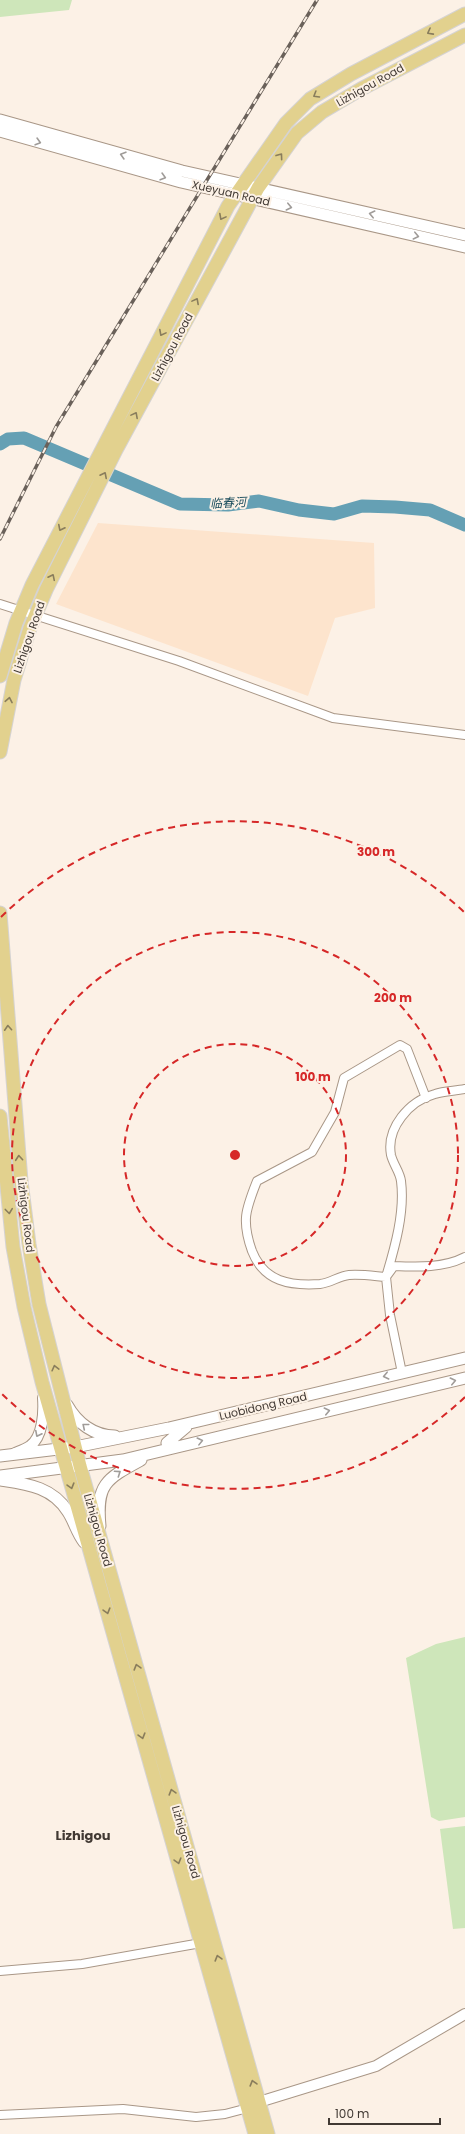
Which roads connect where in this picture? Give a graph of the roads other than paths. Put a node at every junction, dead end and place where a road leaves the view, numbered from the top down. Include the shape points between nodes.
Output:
1 (465, 14) edge
2 (465, 35) edge
3 (0, 120) edge
4 (0, 131) edge
5 (239, 190) junction
6 (255, 193) junction
7 (465, 235) edge
8 (465, 247) edge
9 (0, 604) edge
10 (21, 610) junction
11 (35, 614) junction
12 (0, 676) edge
13 (465, 735) edge
14 (0, 752) edge
15 (0, 913) edge
16 (465, 1089) edge
17 (426, 1098) junction
18 (0, 1116) edge
19 (465, 1258) edge
20 (386, 1277) junction
21 (465, 1358) edge
22 (402, 1373) junction
23 (465, 1378) edge
24 (42, 1382) junction
25 (62, 1395) junction
26 (202, 1421) junction
27 (136, 1435) junction
28 (75, 1447) junction
29 (175, 1448) junction
30 (60, 1449) junction
31 (153, 1453) junction
32 (12, 1455) junction
33 (0, 1456) edge
34 (80, 1466) junction
35 (66, 1469) junction
36 (0, 1476) edge
37 (0, 1480) edge
38 (103, 1546) junction
39 (89, 1550) junction
40 (201, 1943) junction
41 (0, 1971) edge
42 (465, 2014) edge
43 (253, 2105) junction
44 (0, 2115) edge
45 (255, 2134) edge
46 (268, 2134) edge

1 -> 5 main road, Lizhigou Road via 351,74 310,99 286,123
6 -> 2 main road, Lizhigou Road via 297,133 322,112
5 -> 3 main road, Xueyuan Road via 182,171
4 -> 5 main road, Xueyuan Road via 181,182
5 - 6 main road, Xueyuan Road
5 -> 10 main road, Lizhigou Road via 104,445
7 -> 6 main road, Xueyuan Road
6 -> 8 main road, Xueyuan Road
11 -> 6 main road, Lizhigou Road via 116,450
9 - 10 street
10 - 11 street
10 - 12 main road, Lizhigou Road
11 - 13 street via 179,661 333,718
14 -> 11 main road, Lizhigou Road via 14,680
25 -> 15 main road, Lizhigou Road via 39,1304 28,1244 20,1174
16 - 17 street via 434,1094
17 - 20 street via 398,1120 390,1136 391,1155 401,1180 400,1217 396,1243
17 - 20 street via 407,1049 400,1045 344,1078 335,1112 312,1152 257,1181 246,1209 246,1234 256,1261 269,1276 290,1283 321,1284 349,1275
18 -> 24 main road, Lizhigou Road via 13,1247
19 - 20 street via 454,1263 394,1266
20 - 22 street via 390,1315
21 - 22 main road, Luobidong Road
22 -> 26 main road, Luobidong Road
29 -> 23 main road, Luobidong Road
24 - 30 main road, Lizhigou Road
24 -> 32 street via 44,1408 40,1430 31,1445
27 -> 25 main road via 113,1436 93,1432 74,1416
25 - 28 main road, Lizhigou Road
26 - 27 main road, Luobidong Road
26 - 29 main road via 168,1440 168,1447
27 - 28 main road, Luobidong Road
28 - 30 main road, Luobidong Road
28 - 34 main road, Lizhigou Road
29 - 31 main road, Luobidong Road
30 - 32 main road, Luobidong Road
30 - 35 main road, Lizhigou Road
31 - 34 main road, Luobidong Road
38 -> 31 main road via 99,1496 104,1486 119,1472
32 - 33 main road, Luobidong Road
34 - 35 main road, Luobidong Road
34 - 38 main road, Lizhigou Road
35 - 36 main road, Luobidong Road
35 -> 39 main road, Lizhigou Road
37 - 39 main road via 38,1487 56,1495
43 -> 38 main road, Lizhigou Road
39 -> 40 main road, Lizhigou Road
40 - 41 street via 82,1964
40 - 43 main road, Lizhigou Road
42 - 43 street via 376,2066
43 - 44 street via 225,2114 196,2117 123,2109
43 - 45 main road, Lizhigou Road
43 - 46 main road, Lizhigou Road

